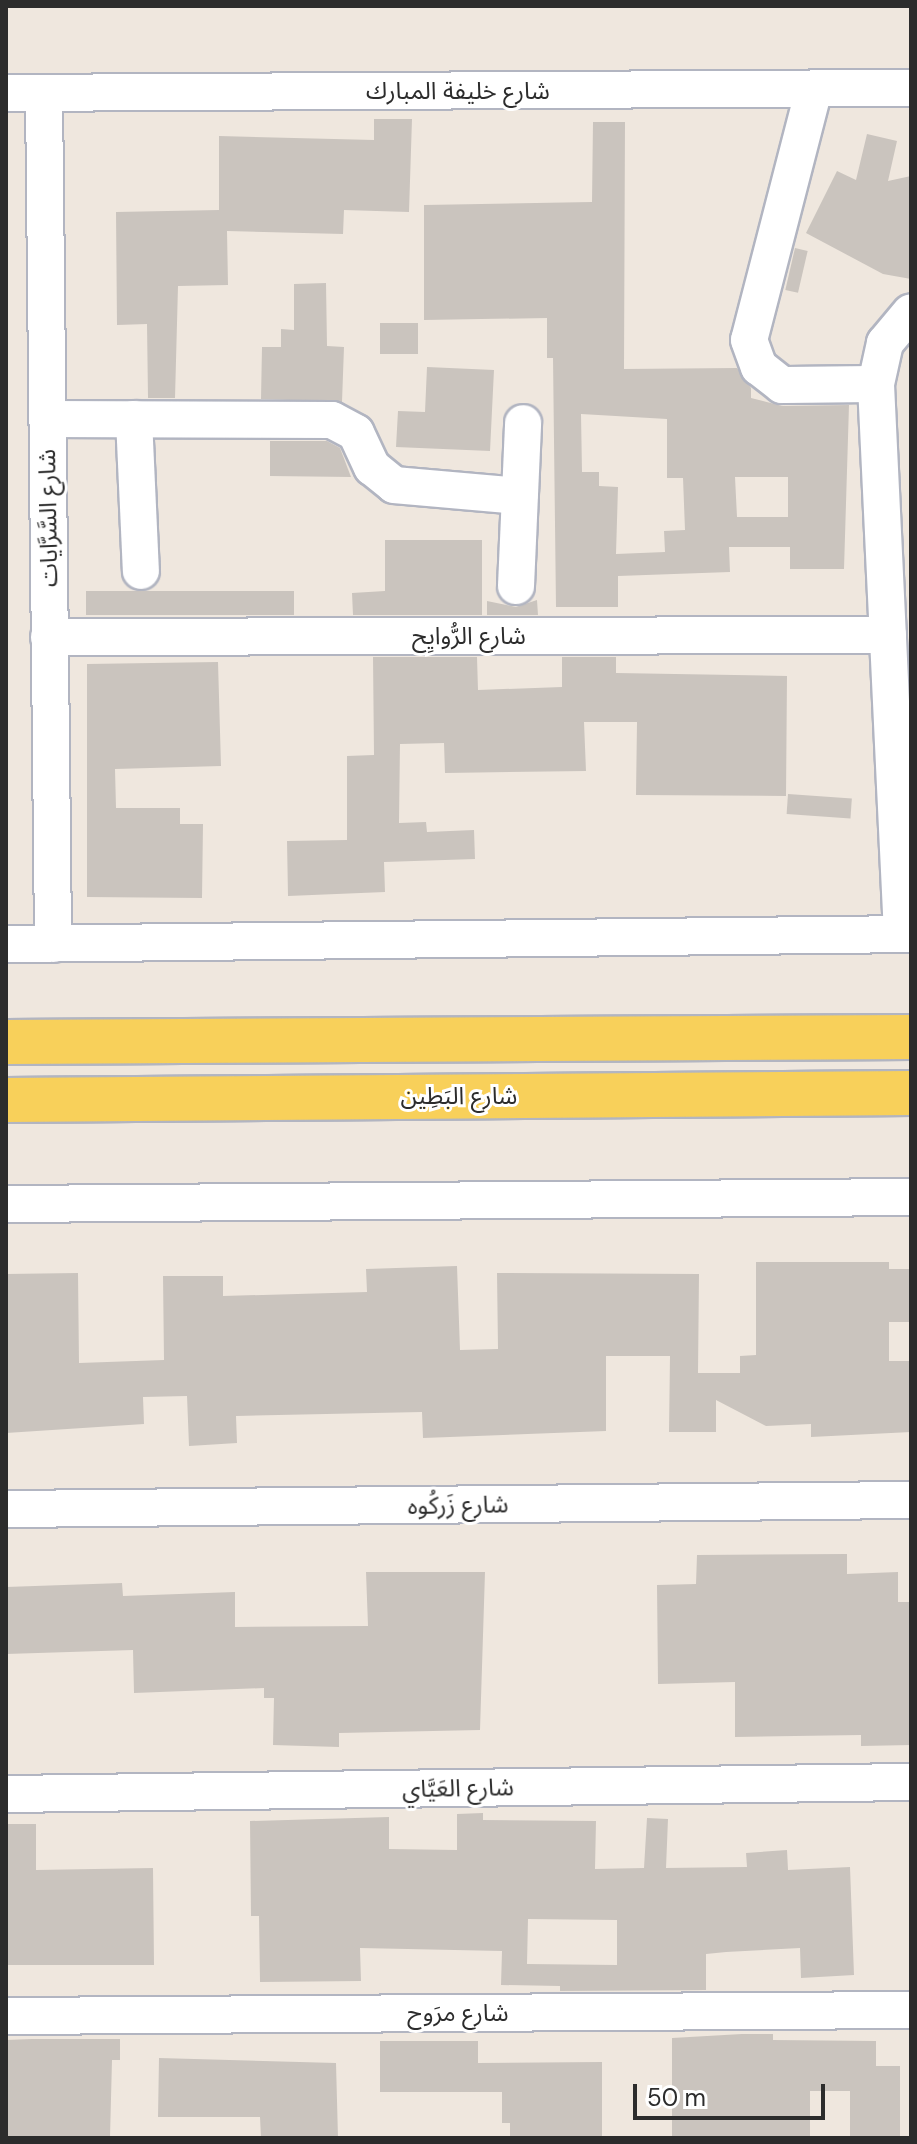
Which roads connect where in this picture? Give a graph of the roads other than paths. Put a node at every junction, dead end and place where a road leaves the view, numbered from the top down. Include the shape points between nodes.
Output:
1 (911, 88) edge
2 (814, 89) junction
3 (6, 93) edge
4 (44, 93) junction
5 (911, 312) edge
6 (876, 384) junction
7 (47, 419) junction
8 (134, 419) junction
9 (523, 423) dead end
10 (520, 496) junction
11 (896, 496) edge
12 (141, 571) dead end
13 (516, 586) dead end
14 (902, 636) edge
15 (49, 637) junction
16 (906, 934) edge
17 (6, 944) edge
18 (53, 944) junction
19 (911, 1037) edge
20 (6, 1042) edge
21 (911, 1093) edge
22 (6, 1100) edge
23 (911, 1197) edge
24 (6, 1204) edge
25 (911, 1500) edge
26 (6, 1509) edge
27 (911, 1782) edge
28 (6, 1794) edge
29 (911, 2010) edge
30 (6, 2016) edge

1 - 2 street, شارع خليفة المبارك
2 - 4 street, شارع خليفة المبارك
2 - 6 street via 749,340 759,367 782,385
3 - 4 street, شارع خليفة المبارك
4 - 7 street, شارع السَّرَّايات
5 - 6 street via 885,343
6 - 11 street
7 - 8 street
7 - 15 street, شارع السَّرَّايات
8 - 10 street via 332,420 356,433 372,467 394,485
8 - 12 street
9 - 10 street
10 - 13 street
11 - 14 street
14 - 15 street, شارع الرُّوايِح
14 - 16 street
15 - 18 street, شارع السَّرَّايات
16 - 18 street
17 - 18 street
19 - 20 main road
21 - 22 main road, شارع البَطِين
23 - 24 street
25 - 26 street, شارع زَركُوه
27 - 28 street, شارع العَيَّاي
29 - 30 street, شارع مرَوح

